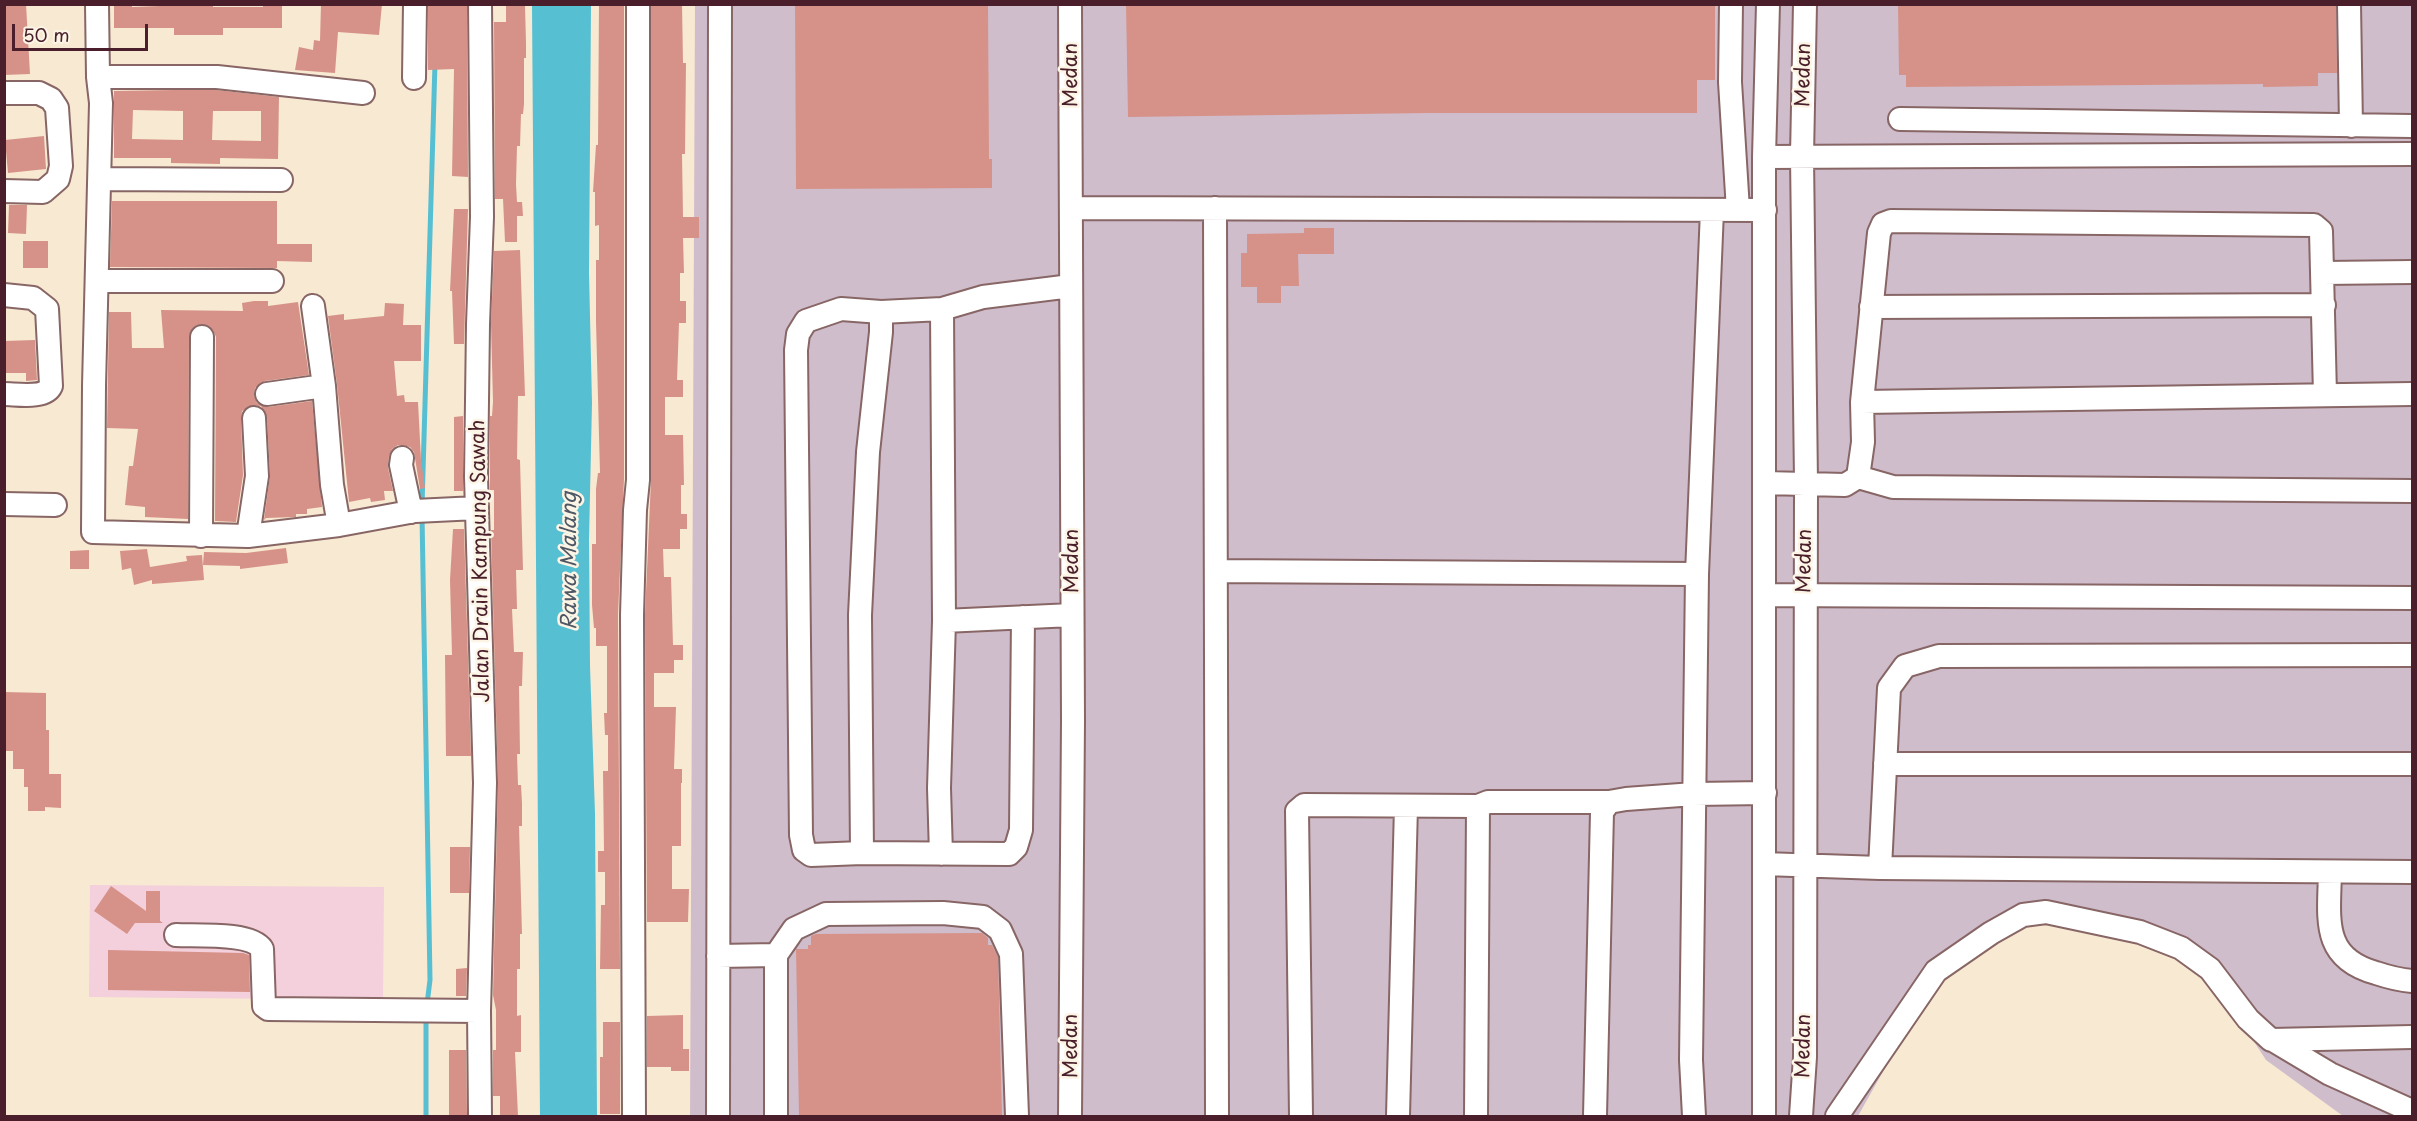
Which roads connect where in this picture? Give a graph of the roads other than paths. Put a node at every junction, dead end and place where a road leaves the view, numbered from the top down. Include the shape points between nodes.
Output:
1 (98, 4) edge
2 (415, 4) edge
3 (480, 4) edge
4 (638, 4) edge
5 (720, 4) edge
6 (1070, 4) edge
7 (1731, 4) edge
8 (1768, 4) edge
9 (1804, 4) edge
10 (2349, 4) edge
11 (98, 77) junction
12 (414, 78) dead end
13 (4, 93) edge
14 (363, 93) dead end
15 (1900, 119) dead end
16 (2092, 122) junction
17 (2150, 123) junction
18 (2351, 126) junction
19 (2412, 126) edge
20 (2412, 154) edge
21 (2093, 155) junction
22 (2150, 155) junction
23 (1802, 156) junction
24 (1764, 157) junction
25 (100, 179) junction
26 (281, 180) dead end
27 (4, 191) edge
28 (1071, 208) junction
29 (1215, 208) junction
30 (1712, 210) junction
31 (1738, 210) junction
32 (1765, 210) junction
33 (2412, 272) edge
34 (2323, 273) junction
35 (98, 281) junction
36 (272, 282) dead end
37 (1071, 286) junction
38 (4, 295) edge
39 (2324, 305) junction
40 (313, 306) dead end
41 (1871, 307) junction
42 (942, 309) junction
43 (881, 312) junction
44 (202, 338) dead end
45 (324, 386) junction
46 (4, 394) edge
47 (267, 394) dead end
48 (2412, 394) edge
49 (2325, 395) junction
50 (1862, 402) junction
51 (254, 418) dead end
52 (402, 458) dead end
53 (1858, 477) junction
54 (1806, 482) junction
55 (1765, 483) junction
56 (2412, 491) edge
57 (4, 504) edge
58 (55, 505) dead end
59 (468, 509) junction
60 (413, 512) junction
61 (339, 525) junction
62 (201, 536) junction
63 (248, 536) junction
64 (1216, 571) junction
65 (1697, 574) junction
66 (1804, 594) junction
67 (1765, 595) junction
68 (2412, 598) edge
69 (1072, 615) junction
70 (1023, 617) junction
71 (944, 621) junction
72 (2412, 655) edge
73 (2412, 764) edge
74 (1885, 765) junction
75 (1765, 793) junction
76 (1694, 794) junction
77 (1609, 802) junction
78 (1406, 806) junction
79 (1478, 806) junction
80 (862, 853) junction
81 (941, 854) junction
82 (1764, 864) junction
83 (1804, 866) junction
84 (1880, 868) junction
85 (2331, 872) junction
86 (2412, 872) edge
87 (176, 934) dead end
88 (777, 955) junction
89 (718, 956) junction
90 (2412, 981) edge
91 (469, 1010) junction
92 (2412, 1037) edge
93 (2271, 1040) junction
94 (2412, 1111) edge
95 (480, 1116) edge
96 (634, 1116) edge
97 (718, 1116) edge
98 (776, 1116) edge
99 (1017, 1116) edge
100 (1070, 1116) edge
101 (1217, 1116) edge
102 (1301, 1116) edge
103 (1398, 1116) edge
104 (1476, 1116) edge
105 (1595, 1116) edge
106 (1694, 1116) edge
107 (1764, 1116) edge
108 (1801, 1116) edge
109 (1837, 1116) edge

1 - 11 street
2 - 12 street
3 - 59 street, Jalan Drain Kampung Sawah via 482,217
4 - 96 street via 638,480 632,615
5 - 89 street
6 - 28 street, Medan
7 - 31 street via 1730,82
8 - 24 street
9 - 23 street, Medan
10 - 18 street
11 - 14 street via 217,76
11 - 25 street
13 - 27 street via 39,93 51,99 57,108 61,166 58,180 43,192
15 - 16 street
16 - 17 street
16 - 21 street
17 - 18 street
17 - 22 street
18 - 19 street
20 - 22 street
21 - 22 street
21 - 23 street
23 - 24 street
23 - 54 street, Medan
24 - 32 street
25 - 26 street
25 - 35 street
28 - 29 street
28 - 37 street, Medan
29 - 30 street
29 - 64 street
30 - 31 street
30 - 65 street
31 - 32 street
32 - 55 street
33 - 34 street
34 - 39 street
34 - 41 street via 2320,231 2314,225 1891,221 1882,224 1879,233
35 - 36 street
35 - 62 street via 93,532
37 - 42 street via 983,297
37 - 69 street, Medan
38 - 46 street via 33,298 47,309 51,386 44,394
39 - 41 street
39 - 49 street
40 - 45 street
41 - 50 street
42 - 43 street
42 - 71 street
43 - 80 street via 860,604
43 - 80 street via 841,309 806,321 798,334 796,350 801,835 804,850 811,855
44 - 62 street
45 - 47 street
45 - 61 street
48 - 49 street
49 - 50 street
50 - 53 street via 1863,442
51 - 63 street via 257,476
52 - 60 street via 400,465
53 - 54 street via 1845,485
53 - 56 street via 1893,487
54 - 55 street
54 - 66 street, Medan
55 - 67 street
57 - 58 street
59 - 60 street
59 - 91 street, Jalan Drain Kampung Sawah via 485,783
60 - 61 street
61 - 63 street
62 - 63 street
64 - 65 street
64 - 101 street
65 - 76 street
66 - 67 street
66 - 68 street
66 - 83 street, Medan
67 - 75 street
69 - 70 street
69 - 100 street, Medan
70 - 71 street
70 - 81 street via 1021,830 1016,847 1009,854
71 - 81 street via 939,765
72 - 74 street via 1939,656 1905,666 1889,688
73 - 74 street
74 - 84 street
75 - 76 street
75 - 82 street
76 - 77 street
76 - 106 street
77 - 79 street via 1488,801
77 - 105 street via 1602,812
78 - 79 street
78 - 102 street via 1304,805 1297,811
78 - 103 street
79 - 104 street
80 - 81 street
82 - 83 street
82 - 107 street
83 - 84 street
83 - 108 street, Medan
84 - 85 street
85 - 86 street
85 - 90 street via 2329,916 2335,948 2355,968
87 - 91 street via 246,938 259,945 265,1008
88 - 89 street
88 - 98 street
88 - 99 street via 794,928 826,914 943,913 983,917 1000,930 1011,954
89 - 97 street
91 - 95 street, Jalan Drain Kampung Sawah
92 - 93 street
93 - 94 street via 2330,1074
93 - 109 street via 2248,1019 2210,969 2181,948 2140,932 2046,912 2023,915 1936,971

